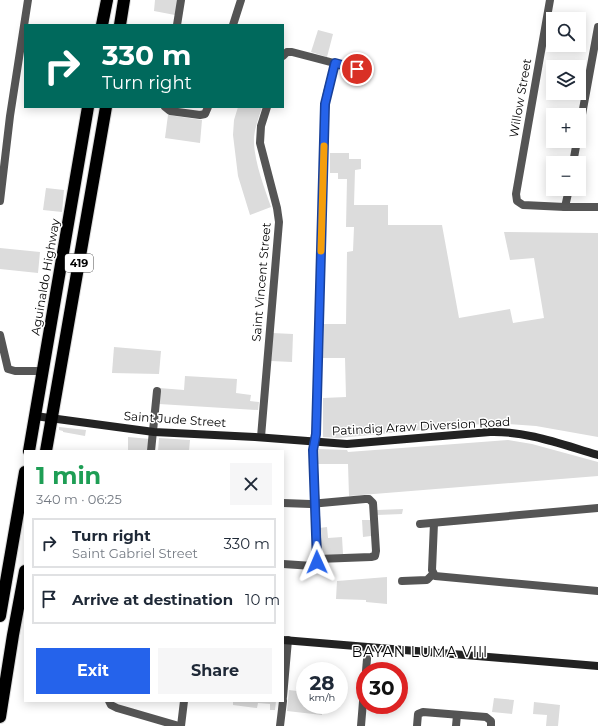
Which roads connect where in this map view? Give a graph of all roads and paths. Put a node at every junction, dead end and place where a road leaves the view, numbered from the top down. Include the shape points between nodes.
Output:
1 (28, 0) edge
2 (107, 0) edge
3 (124, 0) edge
4 (181, 0) edge
5 (241, 0) edge
6 (550, 0) edge
7 (24, 24) edge
8 (102, 24) edge
9 (120, 24) edge
10 (177, 24) edge
11 (233, 24) edge
12 (24, 26) edge
13 (598, 27) edge
14 (285, 54) edge
15 (335, 63) junction
16 (357, 69) dead end
17 (88, 108) edge
18 (106, 108) edge
19 (166, 108) edge
20 (208, 108) edge
21 (267, 108) edge
22 (583, 108) edge
23 (567, 196) edge
24 (0, 202) edge
25 (565, 207) junction
26 (598, 207) edge
27 (0, 336) edge
28 (42, 371) junction
29 (157, 391) dead end
30 (35, 416) junction
31 (52, 418) junction
32 (154, 432) junction
33 (261, 437) junction
34 (315, 442) junction
35 (29, 450) edge
36 (46, 450) edge
37 (152, 450) edge
38 (598, 456) edge
39 (24, 478) edge
40 (284, 503) edge
41 (314, 503) junction
42 (598, 508) edge
43 (434, 523) junction
44 (420, 524) dead end
45 (318, 559) junction
46 (284, 564) edge
47 (433, 574) junction
48 (402, 581) dead end
49 (24, 582) edge
50 (598, 591) edge
51 (0, 615) edge
52 (21, 615) edge
53 (286, 640) edge
54 (368, 647) junction
55 (367, 662) edge
56 (598, 666) edge
57 (284, 678) edge
58 (110, 702) edge
59 (184, 702) edge
60 (283, 702) edge
61 (362, 714) edge
62 (457, 715) junction
63 (0, 717) edge
64 (180, 726) edge
65 (280, 726) edge
66 (361, 726) edge
67 (417, 726) edge
68 (456, 726) edge
69 (491, 726) edge

1 - 7 street
2 - 8 highway
3 - 9 highway
4 - 10 street
5 - 11 street
6 - 25 street, Willow Street via 516,194 517,201 523,205
12 - 24 street
13 - 22 street
14 - 15 street via 292,52
15 - 16 street
15 - 34 street via 325,104
17 - 28 highway, Aguinaldo Highway / 419
18 - 31 highway, 419
19 - 20 street via 170,111 200,115 205,114
21 - 33 street, Saint Vincent Street via 261,126 260,143 279,222
23 - 25 street
25 - 26 street
27 - 28 street via 8,369
28 - 30 highway, Aguinaldo Highway / 419
29 - 32 street
30 - 31 street, Saint Jude Street
30 - 35 highway, Aguinaldo Highway / 419
31 - 32 street, Saint Jude Street
31 - 36 highway, 419
32 - 33 street, Saint Jude Street
32 - 37 street
33 - 34 street, Saint Jude Street
34 - 38 street, Patindig Araw Diversion Road via 353,444 509,432
34 - 41 street
39 - 51 highway
40 - 41 street
41 - 45 street
41 - 45 street via 365,498 374,506 375,556
42 - 43 street
43 - 44 street
43 - 47 street
45 - 46 street via 313,566
47 - 48 street via 427,580
47 - 50 street
49 - 52 highway
52 - 63 highway
53 - 54 street
53 - 57 street
54 - 55 street
54 - 56 street
58 - 64 street via 117,708
59 - 64 street
60 - 65 street
61 - 66 street
62 - 67 street via 421,712 418,714
62 - 68 street
62 - 69 street via 488,718

